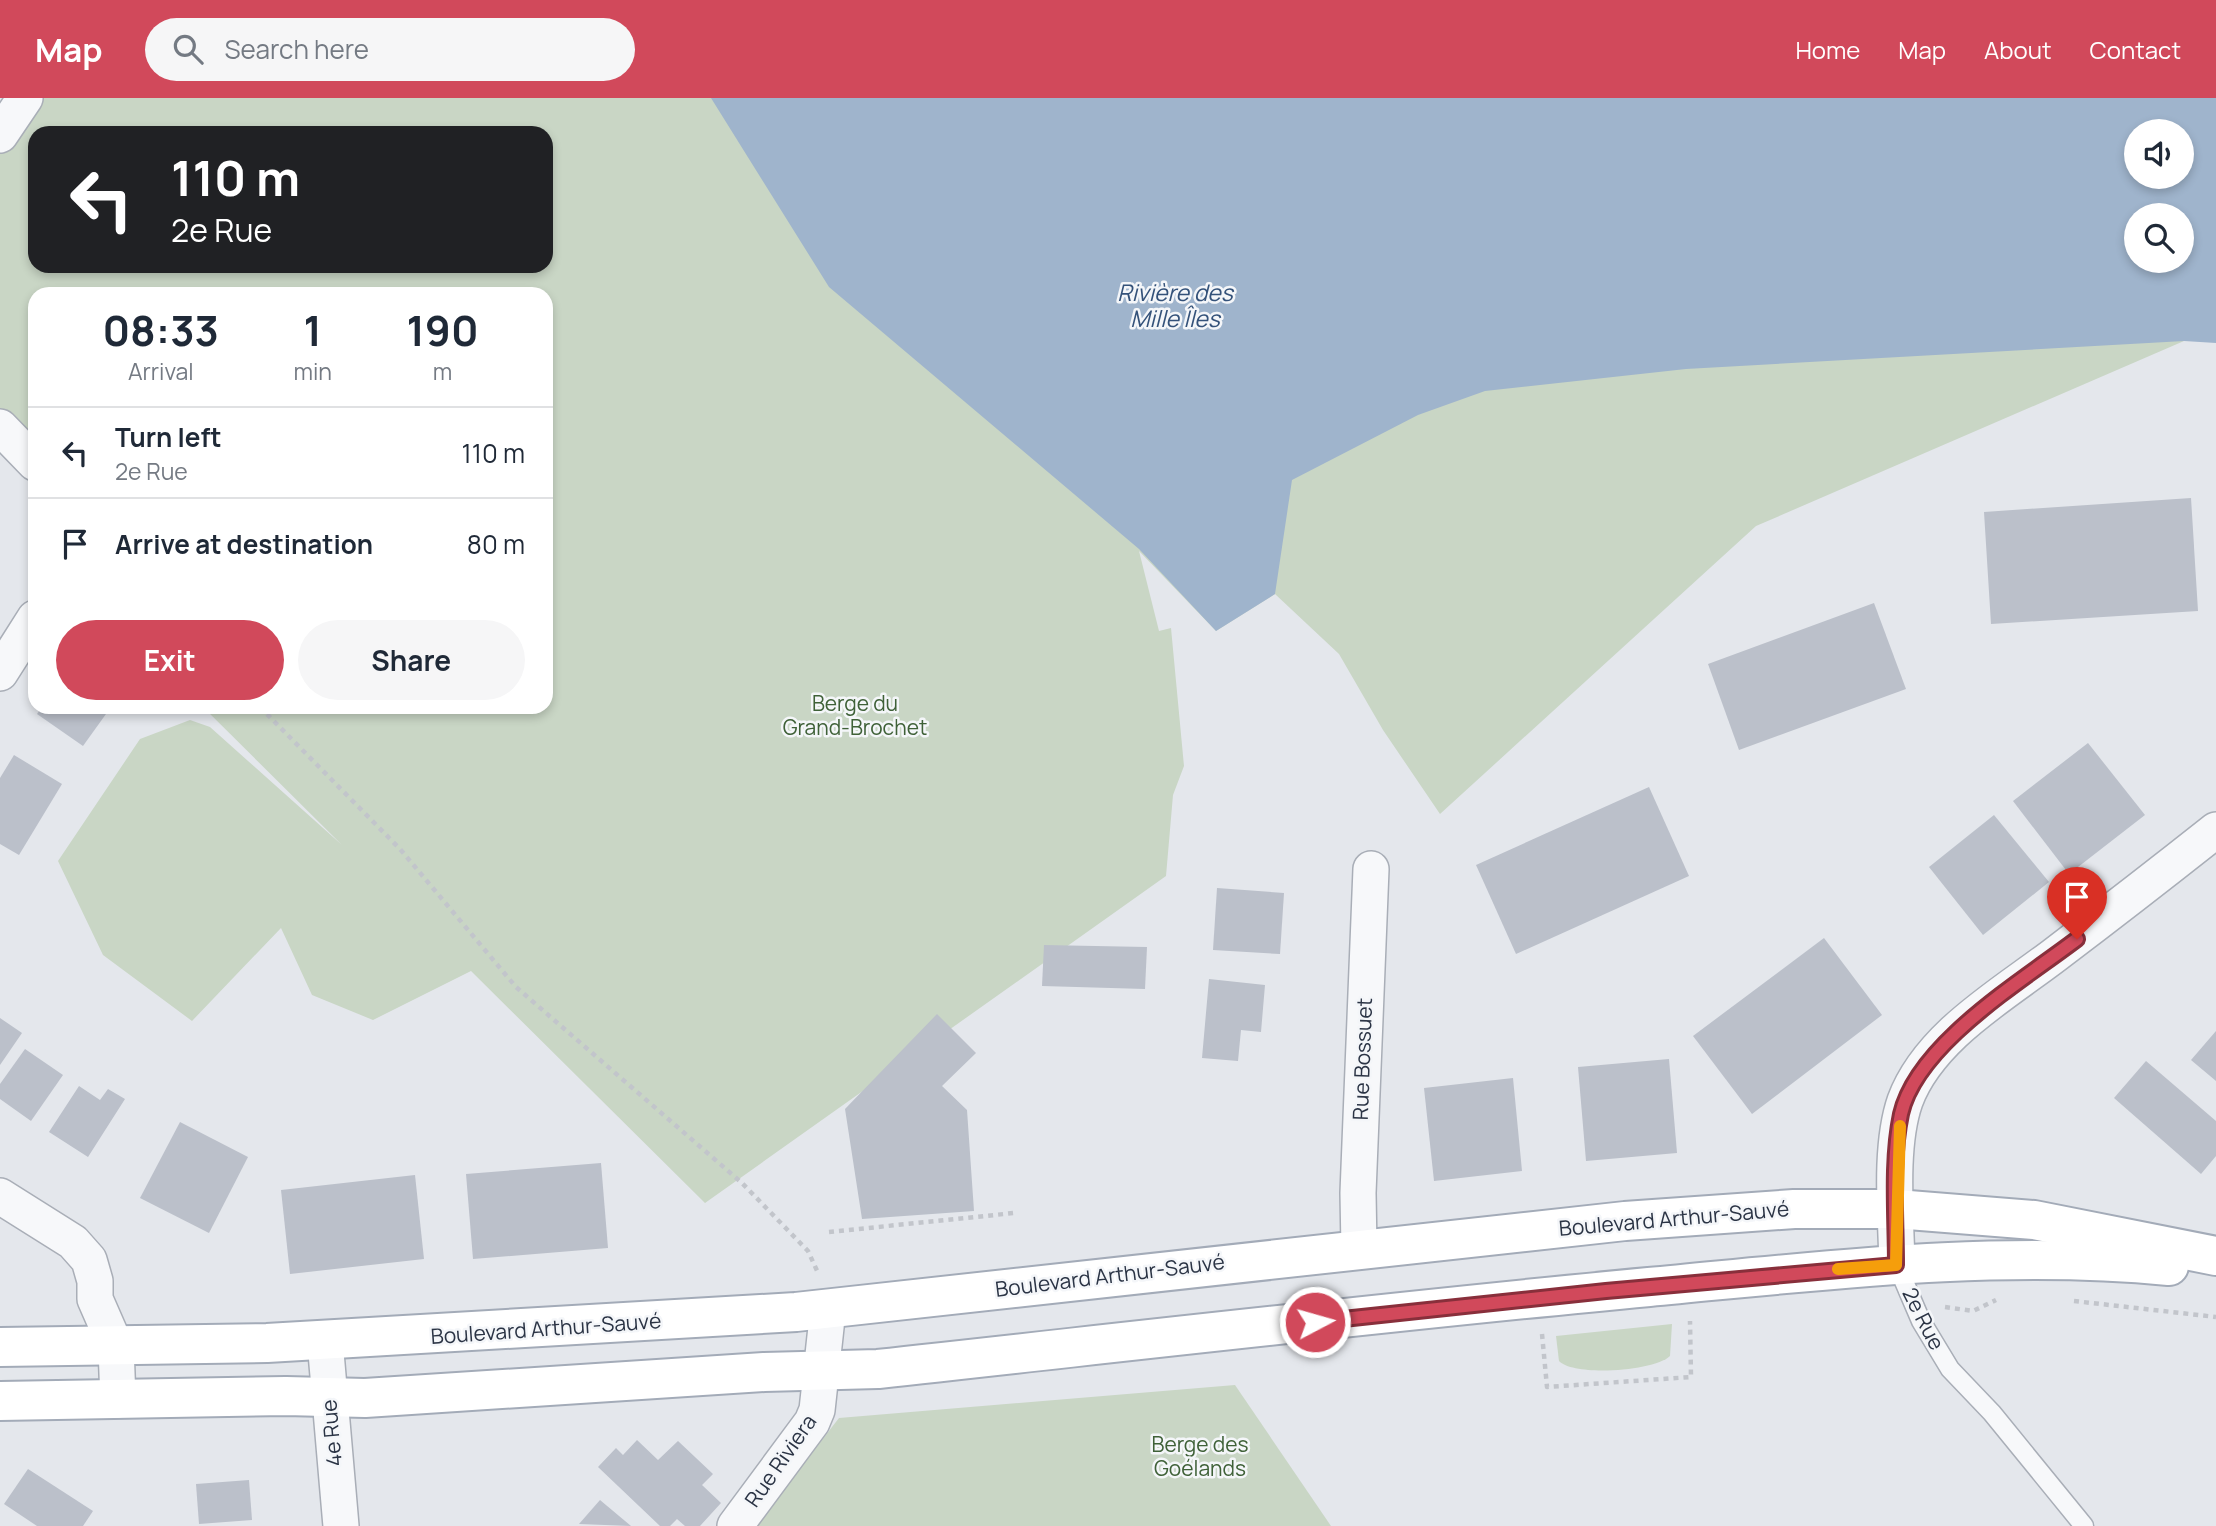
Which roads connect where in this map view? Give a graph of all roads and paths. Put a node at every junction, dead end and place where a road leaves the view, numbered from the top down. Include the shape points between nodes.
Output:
1 (24, 98) edge
2 (0, 135) edge
3 (0, 427) edge
4 (28, 456) edge
5 (28, 629) edge
6 (0, 673) edge
7 (267, 714) edge
8 (2216, 830) edge
9 (1371, 869) dead end
10 (0, 1196) edge
11 (1896, 1209) junction
12 (1014, 1213) dead end
13 (829, 1232) dead end
14 (798, 1241) dead end
15 (1359, 1249) junction
16 (2216, 1256) edge
17 (1896, 1265) junction
18 (2216, 1271) edge
19 (2000, 1299) dead end
20 (2065, 1301) dead end
21 (828, 1309) junction
22 (1966, 1309) dead end
23 (2216, 1317) edge
24 (1690, 1318) dead end
25 (1542, 1333) dead end
26 (325, 1341) junction
27 (0, 1347) edge
28 (116, 1347) junction
29 (823, 1371) junction
30 (329, 1397) junction
31 (117, 1400) junction
32 (0, 1401) edge
33 (341, 1526) edge
34 (735, 1526) edge
35 (2084, 1526) edge

1 - 2 street
3 - 4 street
5 - 6 street
7 - 14 path via 400,849 516,987 712,1156
8 - 11 street, 2e Rue via 1966,1025 1923,1068 1901,1116
9 - 15 street, Rue Bossuet
10 - 28 street via 83,1251 93,1271 95,1299
11 - 15 main road, Boulevard Arthur-Sauvé via 1737,1212
11 - 16 main road, Boulevard Arthur-Sauvé via 2034,1220
11 - 17 street, 2e Rue
12 - 13 path
15 - 21 main road, Boulevard Arthur-Sauvé
17 - 18 main road via 2068,1259
17 - 29 main road
17 - 35 lane, 2e Rue via 1921,1321 1950,1369
19 - 22 path via 1977,1310
20 - 23 path
21 - 26 main road, Boulevard Arthur-Sauvé
21 - 29 street, Rue Riviera
24 - 25 path via 1691,1377 1547,1387
26 - 28 main road, Boulevard Arthur-Sauvé
26 - 30 street, 4e Rue
27 - 28 main road, Boulevard Arthur-Sauvé
28 - 31 street
29 - 30 main road
29 - 34 street, Rue Riviera via 812,1422
30 - 31 main road
30 - 33 street, 4e Rue
31 - 32 main road

